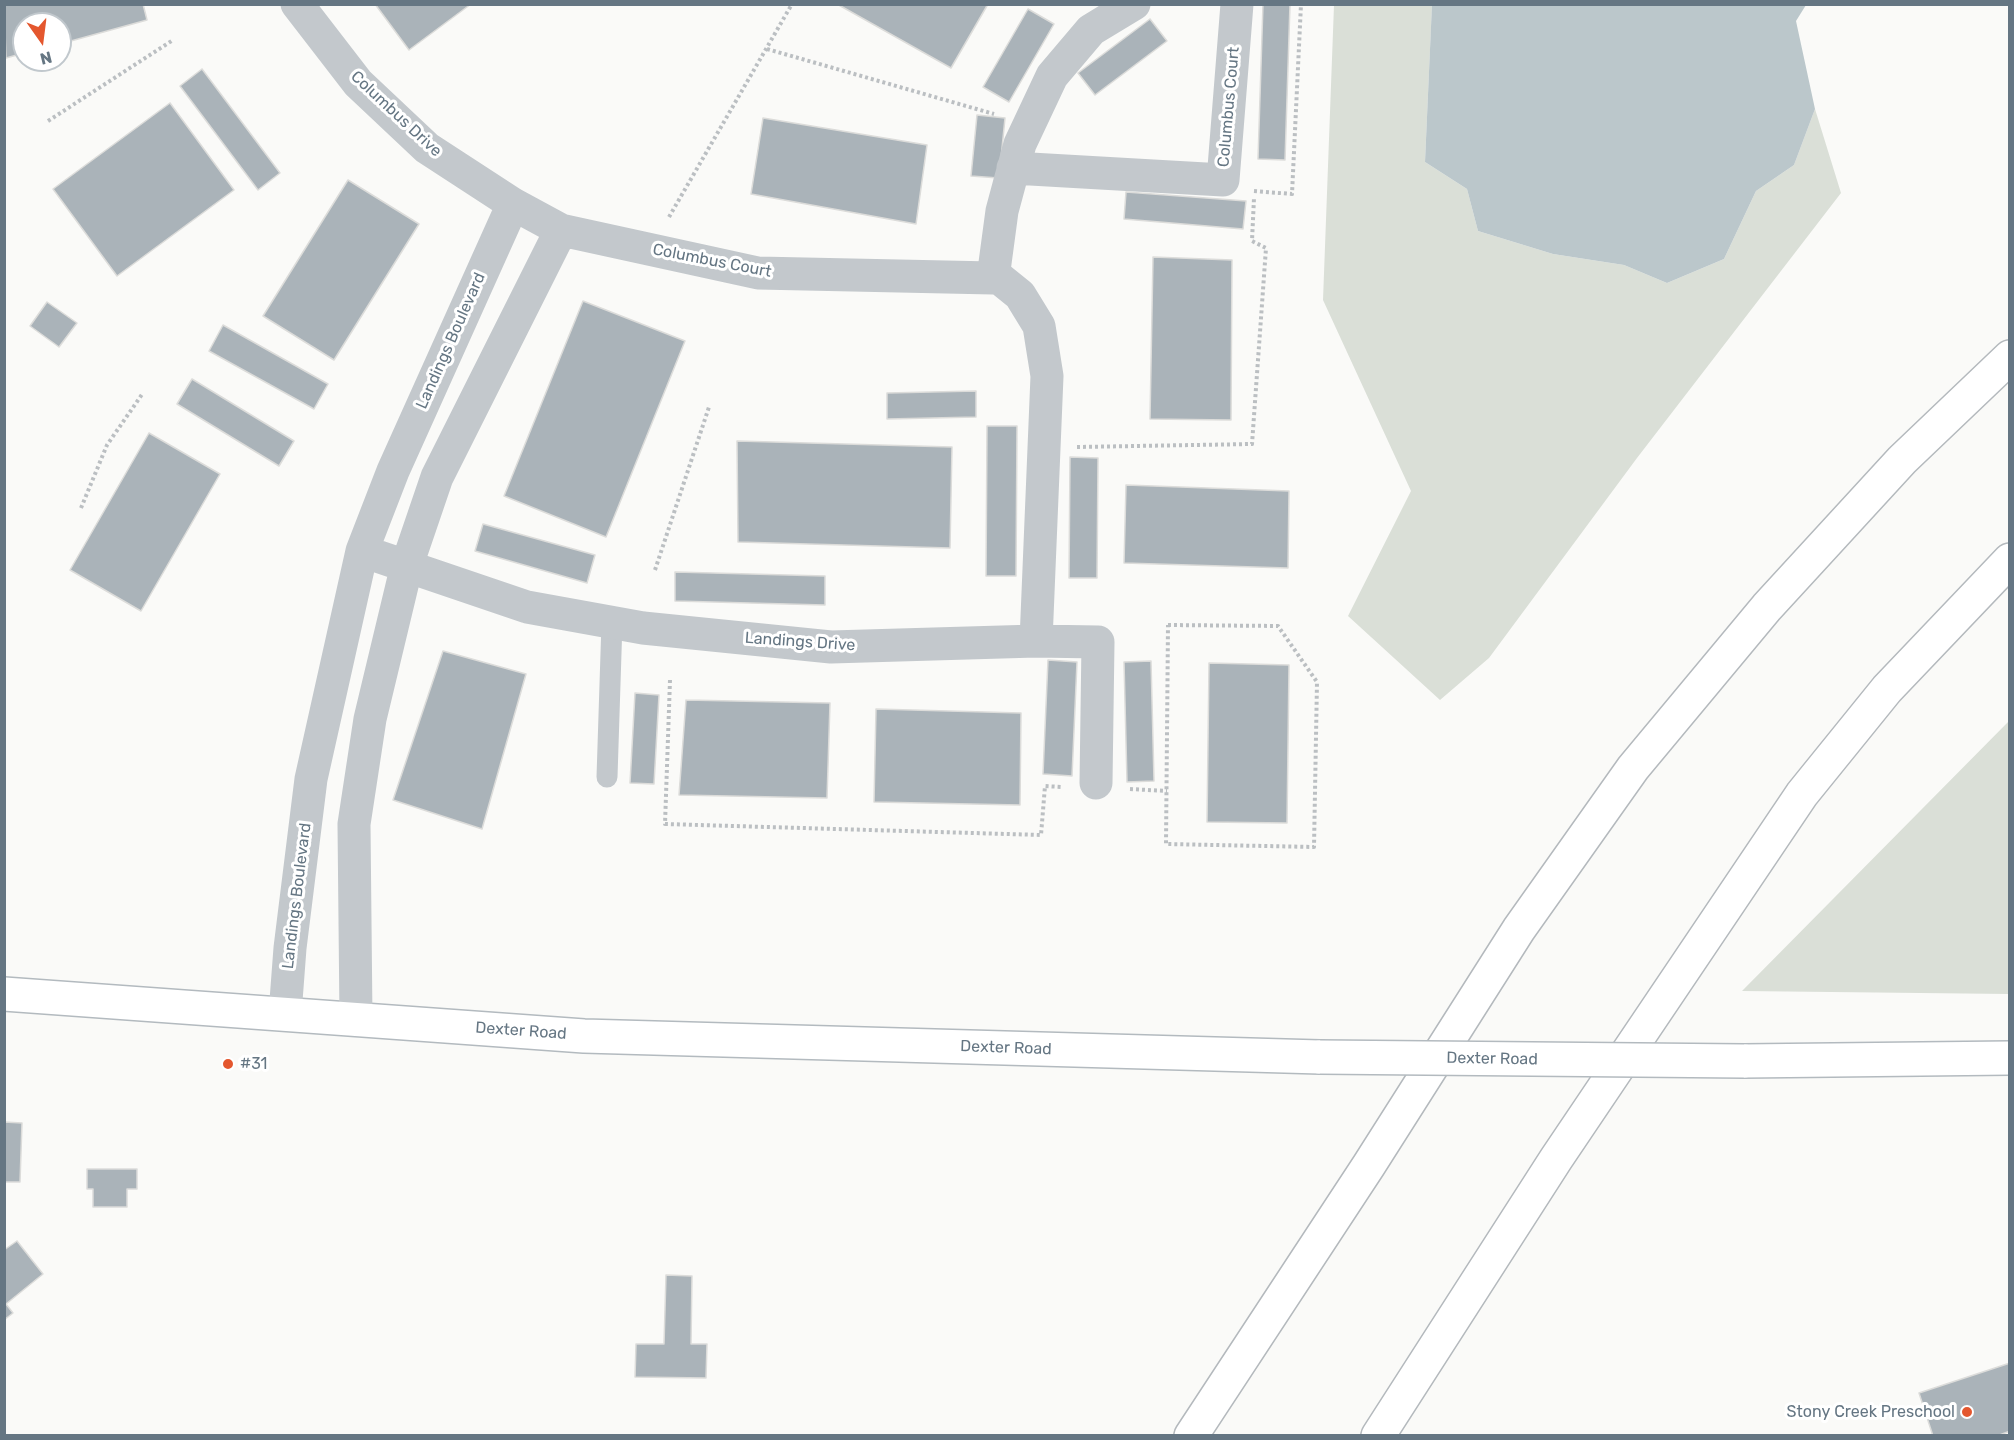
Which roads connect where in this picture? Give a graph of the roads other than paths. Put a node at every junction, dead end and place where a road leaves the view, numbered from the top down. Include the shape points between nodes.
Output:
1 (297, 4) edge
2 (1134, 4) edge
3 (1238, 4) edge
4 (1013, 168) junction
5 (513, 204) junction
6 (561, 230) junction
7 (993, 278) junction
8 (2010, 357) edge
9 (390, 479) junction
10 (432, 493) junction
11 (362, 551) junction
12 (2010, 560) edge
13 (407, 565) junction
14 (612, 622) junction
15 (1036, 640) junction
16 (608, 777) dead end
17 (311, 779) junction
18 (1095, 786) road end
19 (360, 787) junction
20 (4, 994) edge
21 (285, 1014) junction
22 (356, 1019) junction
23 (2010, 1059) edge
24 (1191, 1436) edge
25 (1378, 1436) edge

1 - 5 street, Columbus Drive via 358,83 427,148
2 - 4 street via 1091,30 1052,76
3 - 4 street, Columbus Court via 1223,180
4 - 7 street via 1002,211
5 - 6 street, Columbus Court
5 - 9 street, Landings Boulevard
6 - 7 street, Columbus Court via 758,273
6 - 10 street
7 - 15 street, Columbus Court via 994,274 1020,295 1039,326 1047,376
8 - 24 main road via 1878,486 1767,607 1633,768 1519,929
9 - 10 street
9 - 11 street, Landings Boulevard
10 - 13 street
11 - 13 street
11 - 17 street, Landings Boulevard
12 - 25 main road via 1887,689 1802,794 1556,1159
13 - 14 street, Landings Drive via 527,607
13 - 19 street via 370,719
14 - 15 street, Landings Drive via 831,647
14 - 16 lane
15 - 18 street, Landings Drive via 1098,642
17 - 19 street
17 - 21 street, Landings Boulevard
19 - 22 street via 354,824
20 - 21 main road, Dexter Road
21 - 22 main road, Dexter Road
22 - 23 main road, Dexter Road, bridge via 584,1036 1320,1057

